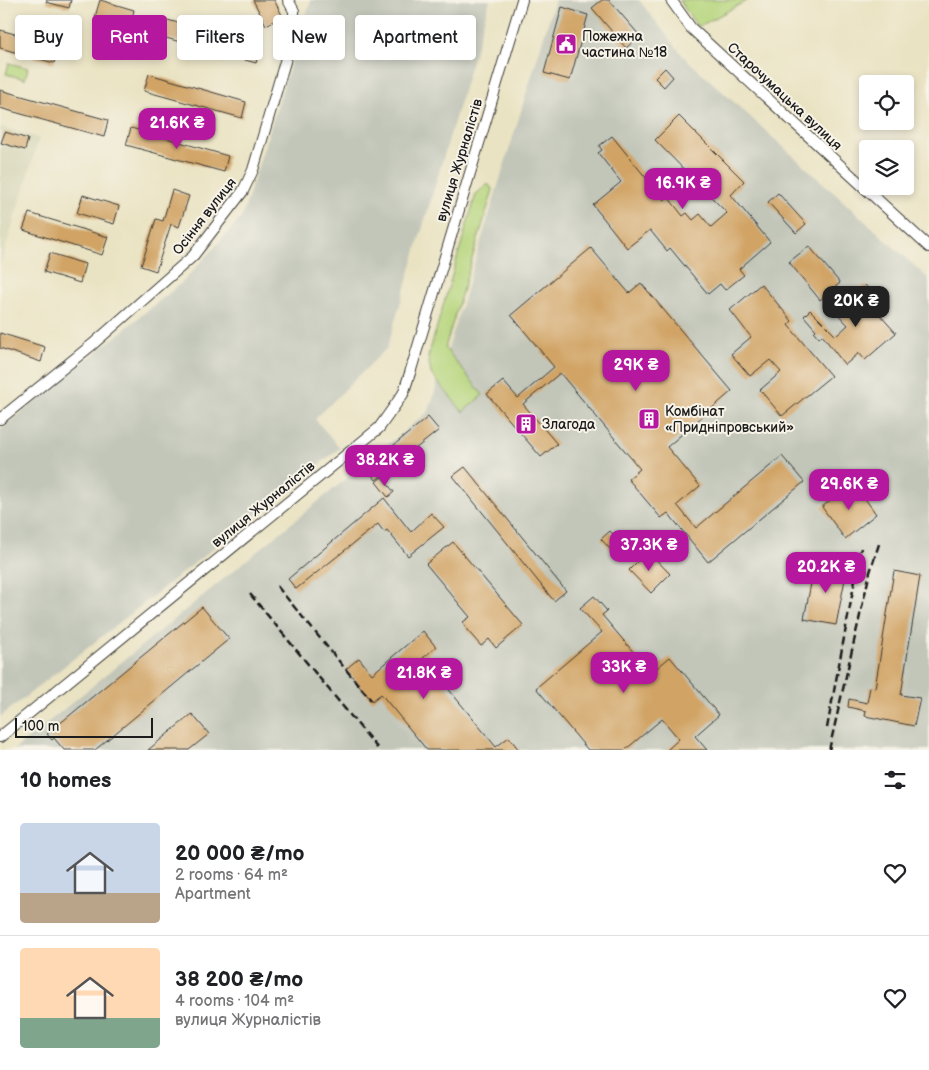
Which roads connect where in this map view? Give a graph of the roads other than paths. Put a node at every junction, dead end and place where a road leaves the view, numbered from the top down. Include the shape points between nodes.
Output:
1 (288, 0) edge
2 (522, 0) edge
3 (671, 0) edge
4 (929, 248) edge
5 (0, 419) edge
6 (0, 737) edge

1 - 5 street, Осіння вулиця via 294,11 291,39 244,191 194,256
2 - 6 street, вулиця Журналістів via 410,373 402,394 379,428
3 - 4 street, Старочумацька вулиця via 691,28

